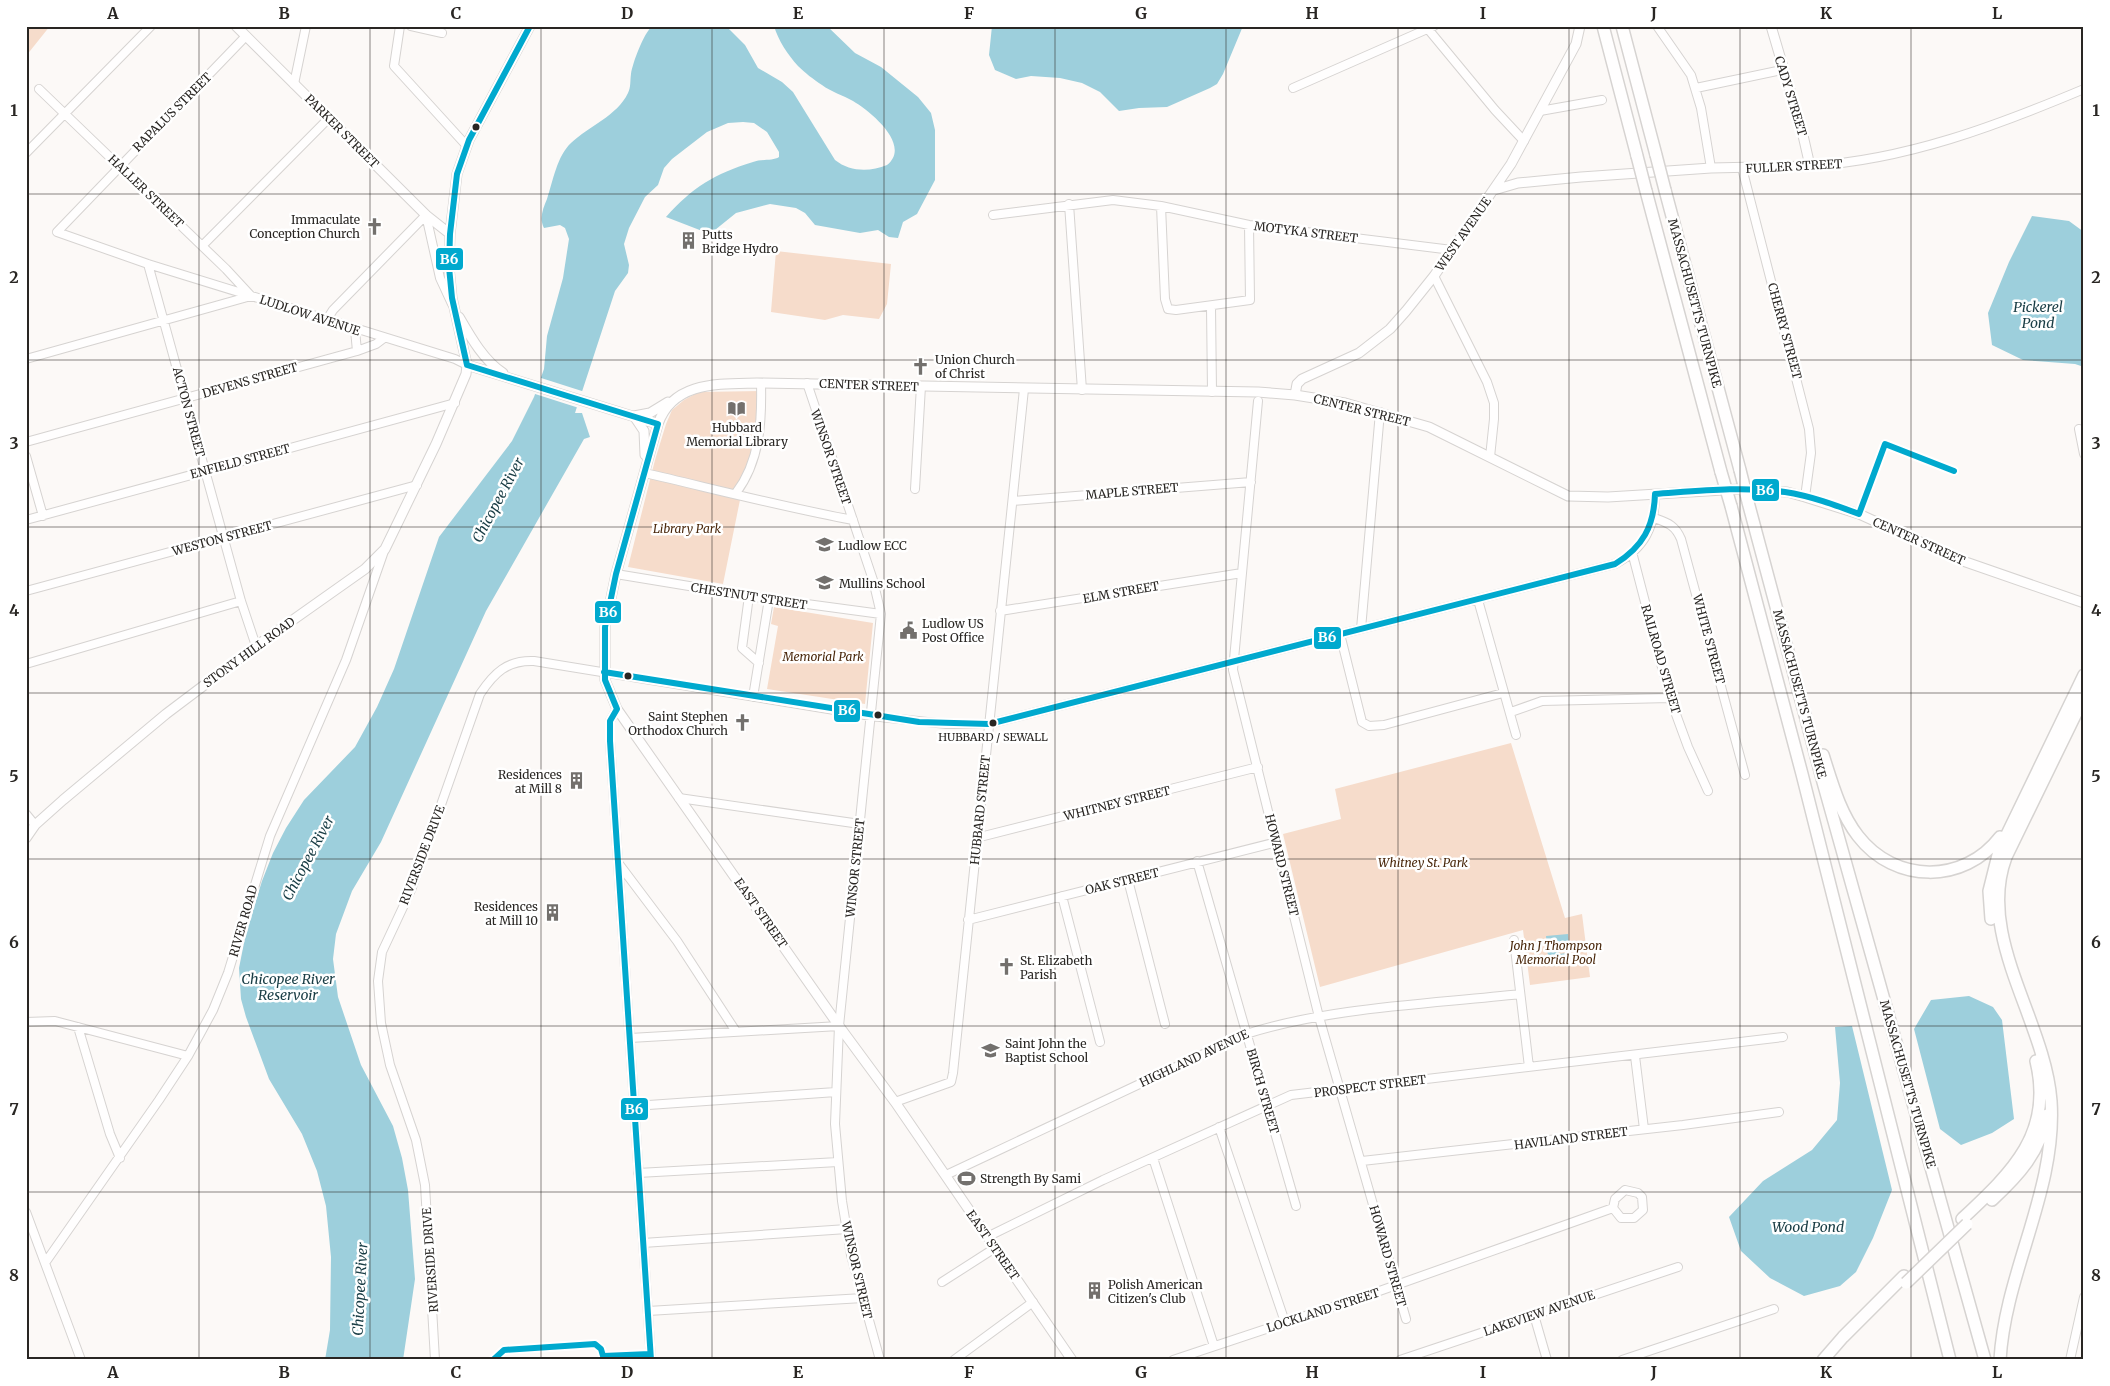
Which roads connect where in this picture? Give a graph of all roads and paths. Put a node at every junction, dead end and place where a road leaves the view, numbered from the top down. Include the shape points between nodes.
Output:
1 (151, 26) edge
2 (236, 26) edge
3 (306, 26) edge
4 (400, 26) edge
5 (411, 26) edge
6 (530, 26) edge
7 (1580, 26) edge
8 (1603, 26) edge
9 (1622, 26) edge
10 (1657, 26) edge
11 (1771, 26) edge
12 (1431, 27) edge
13 (442, 33) dead end
14 (246, 36) junction
15 (1782, 70) junction
16 (294, 84) junction
17 (39, 88) dead end
18 (1293, 88) dead end
19 (1696, 88) junction
20 (2084, 89) edge
21 (1602, 100) dead end
22 (1540, 111) junction
23 (66, 114) junction
24 (328, 118) junction
25 (1524, 141) junction
26 (466, 145) junction
27 (26, 153) edge
28 (119, 165) junction
29 (1810, 166) junction
30 (1711, 168) junction
31 (1742, 168) junction
32 (1494, 190) junction
33 (1069, 204) junction
34 (1161, 206) junction
35 (426, 215) junction
36 (993, 215) dead end
37 (1249, 225) junction
38 (57, 232) joint
39 (450, 234) junction
40 (202, 246) junction
41 (1452, 250) junction
42 (148, 264) junction
43 (1434, 276) junction
44 (251, 296) junction
45 (1212, 307) junction
46 (454, 308) junction
47 (164, 320) junction
48 (326, 321) junction
49 (355, 330) junction
50 (384, 338) junction
51 (357, 351) junction
52 (26, 359) edge
53 (467, 365) junction
54 (510, 377) junction
55 (761, 383) junction
56 (807, 383) junction
57 (921, 386) junction
58 (1024, 389) junction
59 (1082, 390) junction
60 (1212, 392) junction
61 (1295, 395) junction
62 (679, 396) junction
63 (185, 398) junction
64 (1258, 401) dead end
65 (454, 403) junction
66 (1380, 412) junction
67 (634, 416) junction
68 (658, 424) junction
69 (2079, 429) dead end
70 (26, 442) edge
71 (2084, 454) edge
72 (26, 456) edge
73 (1490, 457) junction
74 (204, 470) junction
75 (645, 473) junction
76 (1251, 482) junction
77 (417, 485) junction
78 (915, 490) dead end
79 (736, 493) junction
80 (1655, 494) junction
81 (1805, 497) junction
82 (1012, 501) junction
83 (43, 516) junction
84 (1654, 518) junction
85 (26, 520) edge
86 (853, 520) junction
87 (223, 537) junction
88 (385, 549) junction
89 (1632, 552) junction
90 (1242, 573) junction
91 (616, 574) junction
92 (26, 591) edge
93 (749, 596) junction
94 (769, 599) junction
95 (1478, 600) junction
96 (241, 601) junction
97 (2084, 603) edge
98 (1000, 611) junction
99 (881, 614) junction
100 (1781, 623) junction
101 (1361, 629) junction
102 (1340, 634) junction
103 (256, 646) junction
104 (1233, 661) junction
105 (759, 663) junction
106 (26, 664) edge
107 (604, 672) junction
108 (2084, 675) edge
109 (1503, 693) junction
110 (753, 697) junction
111 (2084, 697) edge
112 (1670, 698) junction
113 (617, 709) junction
114 (1511, 712) junction
115 (871, 716) junction
116 (989, 724) junction
117 (1516, 735) dead end
118 (1258, 767) junction
119 (1745, 776) dead end
120 (1708, 791) dead end
121 (679, 798) junction
122 (26, 814) edge
123 (2013, 820) junction
124 (860, 824) junction
125 (35, 825) junction
126 (26, 838) edge
127 (976, 838) junction
128 (1277, 842) junction
129 (1197, 861) junction
130 (618, 864) junction
131 (1128, 880) junction
132 (1062, 896) junction
133 (968, 920) junction
134 (1514, 940) dead end
135 (1520, 994) junction
136 (1319, 1017) junction
137 (26, 1022) edge
138 (1165, 1024) dead end
139 (839, 1026) junction
140 (78, 1027) junction
141 (735, 1030) junction
142 (1246, 1034) junction
143 (1783, 1037) dead end
144 (630, 1038) junction
145 (1100, 1042) dead end
146 (188, 1056) junction
147 (1635, 1056) junction
148 (2043, 1058) junction
149 (1529, 1067) junction
150 (1341, 1088) junction
151 (836, 1092) junction
152 (895, 1102) junction
153 (1267, 1105) junction
154 (634, 1106) junction
155 (1779, 1112) dead end
156 (1219, 1127) junction
157 (1644, 1129) junction
158 (120, 1158) junction
159 (1153, 1158) junction
160 (1362, 1161) junction
161 (838, 1162) junction
162 (638, 1173) junction
163 (946, 1175) junction
164 (1296, 1206) dead end
165 (1613, 1208) dead end
166 (26, 1212) edge
167 (1965, 1221) junction
168 (847, 1229) junction
169 (987, 1237) junction
170 (643, 1243) junction
171 (995, 1248) junction
172 (45, 1263) junction
173 (1678, 1267) dead end
174 (1905, 1279) junction
175 (942, 1282) dead end
176 (1396, 1285) junction
177 (1932, 1292) junction
178 (2084, 1297) edge
179 (863, 1298) junction
180 (1034, 1302) junction
181 (1774, 1309) dead end
182 (648, 1312) junction
183 (1534, 1315) junction
184 (1406, 1319) dead end
185 (1285, 1322) junction
186 (1214, 1346) junction
187 (81, 1360) edge
188 (435, 1360) edge
189 (651, 1360) edge
190 (880, 1360) edge
191 (954, 1360) edge
192 (1072, 1360) edge
193 (1173, 1360) edge
194 (1400, 1360) edge
195 (1548, 1360) edge
196 (1622, 1360) edge
197 (1823, 1360) edge
198 (1829, 1360) edge
199 (1944, 1360) edge
200 (1950, 1360) edge
201 (1985, 1360) edge
202 (2000, 1360) edge
203 (2070, 1360) edge

1 - 23 street
2 - 14 main road, PARKER STREET
3 - 16 street
4 - 26 street via 394,66
5 - 13 street
6 - 26 main road
7 - 22 main road, WEST AVENUE via 1576,44
8 - 177 highway, MASSACHUSETTS TURNPIKE, bridge via 1802,774
9 - 100 highway, MASSACHUSETTS TURNPIKE, bridge
10 - 19 street via 1691,75
11 - 15 main road, CADY STREET
12 - 18 street
12 - 25 street via 1494,110
14 - 16 main road, PARKER STREET
14 - 28 street, RAPALUS STREET
15 - 19 street
15 - 29 main road, CADY STREET
16 - 24 main road, PARKER STREET
17 - 23 street, HALLER STREET
19 - 30 street
20 - 29 street, FULLER STREET via 1972,134 1873,158
21 - 22 street
22 - 25 main road, WEST AVENUE
23 - 27 street
23 - 28 street, HALLER STREET
24 - 35 main road, PARKER STREET
24 - 40 street
25 - 32 main road, WEST AVENUE
26 - 39 main road via 457,174
28 - 38 street, RAPALUS STREET
28 - 40 street, HALLER STREET
29 - 31 main road, FULLER STREET
30 - 31 main road, FULLER STREET
30 - 32 main road, FULLER STREET via 1544,179
31 - 81 street, CHERRY STREET via 1809,428 1811,453
32 - 41 main road, WEST AVENUE
33 - 34 street, MOTYKA STREET via 1113,200
33 - 36 street, MOTYKA STREET
33 - 59 street
34 - 37 street, MOTYKA STREET
34 - 45 street via 1168,308
35 - 39 main road, PARKER STREET
35 - 46 street via 440,278
35 - 48 street
37 - 41 street, MOTYKA STREET
37 - 45 street via 1250,300
38 - 42 street, LUDLOW AVENUE
39 - 46 main road via 449,267
40 - 44 street, HALLER STREET
41 - 43 main road, WEST AVENUE
42 - 44 street, LUDLOW AVENUE
42 - 47 street, ACTON STREET
43 - 61 main road, WEST AVENUE via 1390,329 1359,353 1302,379 1296,384
43 - 73 street via 1487,382 1494,403
44 - 47 street
44 - 48 street, LUDLOW AVENUE
45 - 60 street
46 - 53 main road
46 - 54 main road via 491,363
47 - 52 street
47 - 63 street, ACTON STREET
48 - 49 street, LUDLOW AVENUE
49 - 50 street, LUDLOW AVENUE
49 - 51 street
50 - 51 street, DEVENS STREET
50 - 53 street, LUDLOW AVENUE
51 - 63 street, DEVENS STREET
53 - 54 main road, LUDLOW AVENUE
53 - 65 main road, STONY HILL ROAD via 464,383
54 - 67 main road, LUDLOW AVENUE
55 - 56 main road, CENTER STREET
55 - 62 main road, CENTER STREET via 708,384 691,388
55 - 79 street via 760,433 751,468
56 - 57 main road, CENTER STREET
56 - 86 street, WINSOR STREET
57 - 58 main road, CENTER STREET
57 - 78 street
58 - 59 main road, CENTER STREET
58 - 82 street, HUBBARD STREET
59 - 60 main road, CENTER STREET
60 - 61 main road, CENTER STREET
61 - 66 main road, CENTER STREET
62 - 67 main road via 652,412
62 - 68 main road, CENTER STREET
63 - 70 street, DEVENS STREET
63 - 74 street, ACTON STREET
64 - 76 street, HOWARD STREET
65 - 74 street, ENFIELD STREET
65 - 77 main road, STONY HILL ROAD
66 - 73 main road, CENTER STREET via 1429,427
66 - 101 street
67 - 68 main road
67 - 75 main road via 644,434
68 - 75 main road, EAST STREET
69 - 71 street
72 - 83 street
73 - 80 main road, CENTER STREET via 1568,496
74 - 83 street, ENFIELD STREET
74 - 87 street, ACTON STREET
75 - 79 street
75 - 91 main road, EAST STREET
76 - 82 street, MAPLE STREET
76 - 90 street, HOWARD STREET
77 - 87 street, WESTON STREET
77 - 88 main road, STONY HILL ROAD
79 - 86 street
80 - 81 main road, CENTER STREET via 1740,489 1787,492
80 - 84 street
81 - 97 main road, CENTER STREET via 1859,514 1960,560
82 - 98 street, HUBBARD STREET
83 - 85 street, ENFIELD STREET
84 - 89 street, RIVERSIDE DRIVE via 1649,532
84 - 119 street, WHITE STREET via 1670,523 1681,539
86 - 99 street, WINSOR STREET
87 - 92 street, WESTON STREET
87 - 96 street, ACTON STREET
88 - 103 main road, STONY HILL ROAD via 365,569
88 - 146 street, RIVER ROAD via 346,660 270,836 228,973 213,1010
89 - 95 street, RIVERSIDE DRIVE via 1615,564
89 - 112 street, RAILROAD STREET
90 - 98 street, ELM STREET
90 - 104 street, HOWARD STREET
91 - 93 street, CHESTNUT STREET
91 - 107 main road, EAST STREET via 605,627
93 - 94 street, CHESTNUT STREET
93 - 105 street via 742,648
94 - 99 street, CHESTNUT STREET
94 - 105 street
95 - 101 street, RIVERSIDE DRIVE
95 - 109 street
96 - 103 street, ACTON STREET
96 - 106 street
98 - 116 street, HUBBARD STREET
99 - 115 street, WINSOR STREET
100 - 123 highway via 1842,809 1859,837 1875,854 1894,865 1916,871 1953,869 1979,859
100 - 201 highway, MASSACHUSETTS TURNPIKE
101 - 102 street, RIVERSIDE DRIVE
102 - 104 street, RIVERSIDE DRIVE
102 - 109 street via 1362,722 1369,726 1384,725
103 - 125 main road, STONY HILL ROAD via 166,714
104 - 116 street, RIVERSIDE DRIVE
104 - 118 street, HOWARD STREET
105 - 110 street
107 - 110 street, RIVERSIDE DRIVE
107 - 113 main road, EAST STREET via 609,694
107 - 188 street, RIVERSIDE DRIVE via 527,661 492,675 480,694 414,882 382,952 378,981 381,1023 390,1065 416,1140 425,1185
108 - 123 highway
109 - 114 street
110 - 115 street, RIVERSIDE DRIVE
111 - 148 highway via 2006,856 1997,890 2000,924
112 - 114 street via 1542,701
112 - 120 street, RAILROAD STREET
113 - 121 main road, EAST STREET
113 - 130 street via 610,724
114 - 117 street
115 - 116 street, RIVERSIDE DRIVE via 946,724
115 - 124 street, WINSOR STREET
116 - 127 street, HUBBARD STREET
118 - 127 street, WHITNEY STREET
118 - 128 street, HOWARD STREET
121 - 124 street
121 - 139 main road, EAST STREET
122 - 125 street
123 - 167 highway via 1994,864 1989,902 1997,941 2038,1068 2039,1117 2029,1144 2012,1170
124 - 139 street, WINSOR STREET
125 - 126 main road, STONY HILL ROAD
127 - 133 street, HUBBARD STREET
128 - 129 street, OAK STREET
128 - 136 street, HOWARD STREET
129 - 131 street, OAK STREET
129 - 142 street, BIRCH STREET
130 - 141 street via 678,941
130 - 144 street
131 - 132 street, OAK STREET
131 - 138 street
132 - 133 street, OAK STREET
132 - 145 street
133 - 152 street, HUBBARD STREET via 951,1082
134 - 135 street
135 - 136 street, HIGHLAND AVENUE
135 - 149 street
136 - 142 street, HIGHLAND AVENUE via 1272,1025
136 - 150 street, HOWARD STREET
137 - 140 street via 55,1021
139 - 141 street
139 - 151 street, WINSOR STREET
139 - 152 main road, EAST STREET
140 - 146 street
140 - 158 street
141 - 144 street
142 - 153 street, BIRCH STREET
142 - 163 street, HIGHLAND AVENUE
143 - 147 street, PROSPECT STREET
144 - 154 street
146 - 158 street, RIVER ROAD
147 - 149 street, PROSPECT STREET
147 - 157 street
148 - 167 highway via 2048,1104 2039,1143 2019,1174
148 - 202 highway via 2051,1100 2050,1142 2043,1183 2005,1321
149 - 150 street, PROSPECT STREET
150 - 153 street, PROSPECT STREET via 1291,1095
150 - 160 street, HOWARD STREET
151 - 154 street
151 - 161 street, WINSOR STREET
152 - 163 main road, EAST STREET
153 - 156 street, PROSPECT STREET
153 - 164 street, BIRCH STREET
154 - 162 street
155 - 157 street, HAVILAND STREET
156 - 159 street, PROSPECT STREET
156 - 185 street
157 - 160 street, HAVILAND STREET
158 - 172 street, RIVER ROAD
159 - 169 street, PROSPECT STREET
159 - 186 street
160 - 176 street, HOWARD STREET
161 - 162 street
161 - 168 street, WINSOR STREET
162 - 170 street
163 - 169 main road, EAST STREET
165 - 176 street, LOCKLAND STREET
166 - 172 street
167 - 174 highway, bridge
168 - 170 street
168 - 179 street, WINSOR STREET
169 - 171 main road, EAST STREET
170 - 182 street
171 - 175 street
171 - 180 main road, EAST STREET
172 - 187 street
173 - 183 street, LAKEVIEW AVENUE
174 - 197 highway
174 - 198 highway
176 - 184 street, HOWARD STREET
176 - 185 street, LOCKLAND STREET
177 - 199 highway
177 - 200 highway, MASSACHUSETTS TURNPIKE
178 - 203 street
179 - 182 street
179 - 190 street, WINSOR STREET
180 - 191 street
180 - 192 main road, EAST STREET
181 - 196 street
182 - 189 street
183 - 194 street, LAKEVIEW AVENUE
183 - 195 street
185 - 186 street, LOCKLAND STREET
186 - 193 street, LOCKLAND STREET

